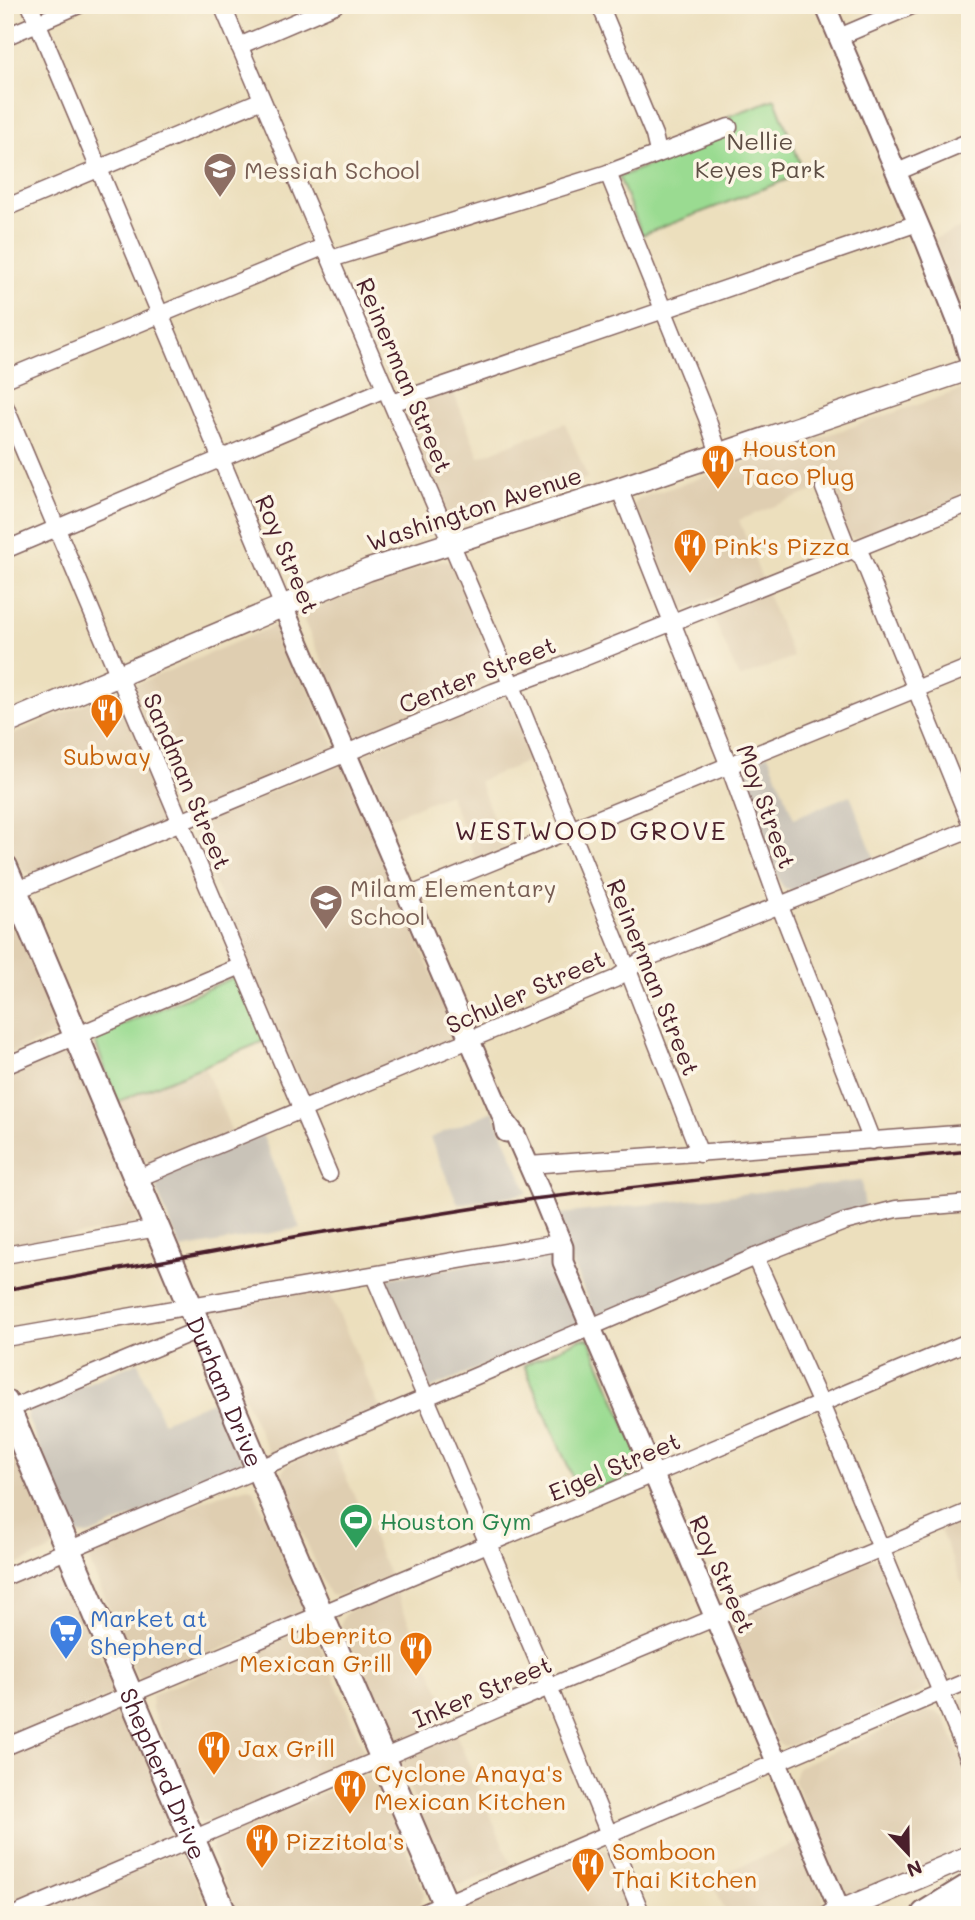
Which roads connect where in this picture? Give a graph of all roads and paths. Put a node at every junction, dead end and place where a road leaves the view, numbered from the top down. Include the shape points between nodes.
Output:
1 (30, 5) edge
2 (79, 5) edge
3 (222, 5) edge
4 (335, 5) edge
5 (600, 5) edge
6 (825, 5) edge
7 (914, 5) edge
8 (37, 23) junction
9 (5, 37) edge
10 (839, 37) junction
11 (239, 46) junction
12 (262, 100) junction
13 (729, 127) dead end
14 (970, 141) edge
15 (658, 152) junction
16 (99, 168) junction
17 (897, 172) junction
18 (608, 173) junction
19 (5, 208) edge
20 (918, 223) junction
21 (327, 253) junction
22 (664, 310) junction
23 (160, 313) junction
24 (970, 361) edge
25 (970, 369) edge
26 (5, 379) edge
27 (389, 396) junction
28 (5, 406) edge
29 (719, 454) junction
30 (221, 459) junction
31 (619, 488) junction
32 (824, 488) dead end
33 (970, 503) edge
34 (57, 528) junction
35 (450, 544) junction
36 (854, 548) junction
37 (5, 550) edge
38 (282, 604) junction
39 (671, 622) junction
40 (970, 667) edge
41 (119, 675) junction
42 (512, 686) junction
43 (916, 689) junction
44 (5, 724) edge
45 (346, 754) junction
46 (729, 766) junction
47 (970, 822) edge
48 (181, 823) junction
49 (970, 829) edge
50 (570, 830) junction
51 (5, 867) edge
52 (10, 894) edge
53 (406, 897) junction
54 (779, 904) junction
55 (241, 966) junction
56 (628, 970) junction
57 (76, 1035) junction
58 (470, 1041) junction
59 (5, 1066) edge
60 (302, 1111) junction
61 (504, 1120) junction
62 (970, 1133) edge
63 (872, 1141) junction
64 (700, 1154) junction
65 (529, 1165) junction
66 (329, 1174) dead end
67 (136, 1179) junction
68 (970, 1203) edge
69 (157, 1228) junction
70 (557, 1251) junction
71 (5, 1255) edge
72 (755, 1257) junction
73 (374, 1276) junction
74 (190, 1306) junction
75 (591, 1327) junction
76 (200, 1329) junction
77 (5, 1338) edge
78 (970, 1341) edge
79 (427, 1399) junction
80 (821, 1404) junction
81 (6, 1407) edge
82 (259, 1470) junction
83 (652, 1475) junction
84 (970, 1511) edge
85 (488, 1544) junction
86 (69, 1549) junction
87 (881, 1549) junction
88 (5, 1577) edge
89 (321, 1614) junction
90 (716, 1617) junction
91 (970, 1680) edge
92 (549, 1687) junction
93 (940, 1692) junction
94 (131, 1694) junction
95 (5, 1748) edge
96 (383, 1758) junction
97 (776, 1762) junction
98 (970, 1762) edge
99 (607, 1833) junction
100 (192, 1838) junction
101 (970, 1856) edge
102 (970, 1888) edge
103 (448, 1909) edge
104 (835, 1913) edge
105 (14, 1915) edge
106 (225, 1915) edge
107 (418, 1915) edge
108 (642, 1915) edge
109 (926, 1915) edge

1 - 8 street, Roy Street
2 - 8 street
3 - 11 street, Reinerman Street
4 - 11 street
5 - 15 street
6 - 10 street
7 - 10 street
8 - 9 street
8 - 16 street, Roy Street
10 - 17 street
11 - 12 street, Reinerman Street
12 - 16 street
12 - 21 street, Reinerman Street
13 - 15 street
14 - 17 street
15 - 18 street
16 - 19 street
16 - 23 street, Roy Street
17 - 20 street
18 - 21 street
18 - 22 street
20 - 22 street
20 - 24 street
21 - 23 street
21 - 27 street, Reinerman Street
22 - 27 street
22 - 29 street
23 - 26 street
23 - 30 street, Roy Street
25 - 29 main road, Washington Avenue
27 - 30 street
27 - 35 street, Reinerman Street
28 - 34 street, Sandman Street
29 - 31 main road, Washington Avenue
30 - 34 street
30 - 38 street, Roy Street
31 - 35 main road, Washington Avenue
31 - 39 street, Moy Street
32 - 36 street via 846,544
33 - 36 street, Center Street
34 - 37 street
34 - 41 street, Sandman Street
35 - 38 main road, Washington Avenue
35 - 42 street, Reinerman Street
36 - 39 street, Center Street
36 - 43 street via 862,557
38 - 41 main road, Washington Avenue
38 - 45 street, Roy Street
39 - 42 street, Center Street
39 - 46 street, Moy Street
40 - 43 street
41 - 44 main road, Washington Avenue
41 - 48 street, Sandman Street
42 - 45 street, Center Street
42 - 50 street, Reinerman Street
43 - 46 street
43 - 47 street
45 - 48 street, Center Street
45 - 53 street, Roy Street
46 - 50 street
46 - 54 street, Moy Street
48 - 52 street, Center Street
48 - 55 street, Sandman Street
49 - 54 street, Schuler Street
50 - 53 street
50 - 56 street, Reinerman Street
51 - 52 main road, Durham Drive
52 - 57 main road, Durham Drive
53 - 58 street, Roy Street
54 - 56 street, Schuler Street via 642,960
54 - 63 street, Moy Street
55 - 57 street
55 - 60 street, Sandman Street
56 - 58 street, Schuler Street
56 - 64 street, Reinerman Street
57 - 59 street
57 - 67 main road, Durham Drive
58 - 60 street, Schuler Street
58 - 61 street, Roy Street
60 - 66 street, Sandman Street
60 - 67 street, Schuler Street
61 - 65 street, Roy Street
61 - 70 street, Roy Street
62 - 63 street
63 - 64 street
64 - 65 street
65 - 70 street, Roy Street via 563,1247
67 - 69 main road, Durham Drive
68 - 72 street via 896,1209 844,1222
69 - 71 street
69 - 74 main road, Durham Drive
70 - 73 street
70 - 75 street, Roy Street
72 - 75 street
72 - 80 street
73 - 74 street
73 - 79 street
74 - 76 main road, Durham Drive
74 - 77 street
75 - 79 street
75 - 83 street, Roy Street
76 - 81 street
76 - 82 main road, Durham Drive
78 - 80 street, Eigel Street
79 - 82 street
79 - 85 street
80 - 83 street, Eigel Street
80 - 87 street
81 - 86 main road, Shepherd Drive
82 - 86 street
82 - 89 main road, Durham Drive
83 - 85 street, Eigel Street
83 - 90 street, Roy Street
84 - 87 street, Inker Street
85 - 89 street, Eigel Street
85 - 92 street
86 - 88 street
86 - 94 main road, Shepherd Drive
87 - 90 street, Inker Street
87 - 93 street
89 - 94 street, Eigel Street
89 - 96 main road, Durham Drive
90 - 92 street, Inker Street
90 - 97 street, Roy Street
91 - 93 street
92 - 96 street, Inker Street
92 - 99 street
93 - 97 street
93 - 98 street
94 - 95 street, Eigel Street
94 - 100 main road, Shepherd Drive
96 - 100 street, Inker Street
96 - 103 main road, Durham Drive
97 - 99 street
97 - 104 street, Roy Street
99 - 103 street
99 - 108 street
100 - 105 street, Inker Street
100 - 106 main road, Shepherd Drive
101 - 104 main road
102 - 109 highway
103 - 107 street

